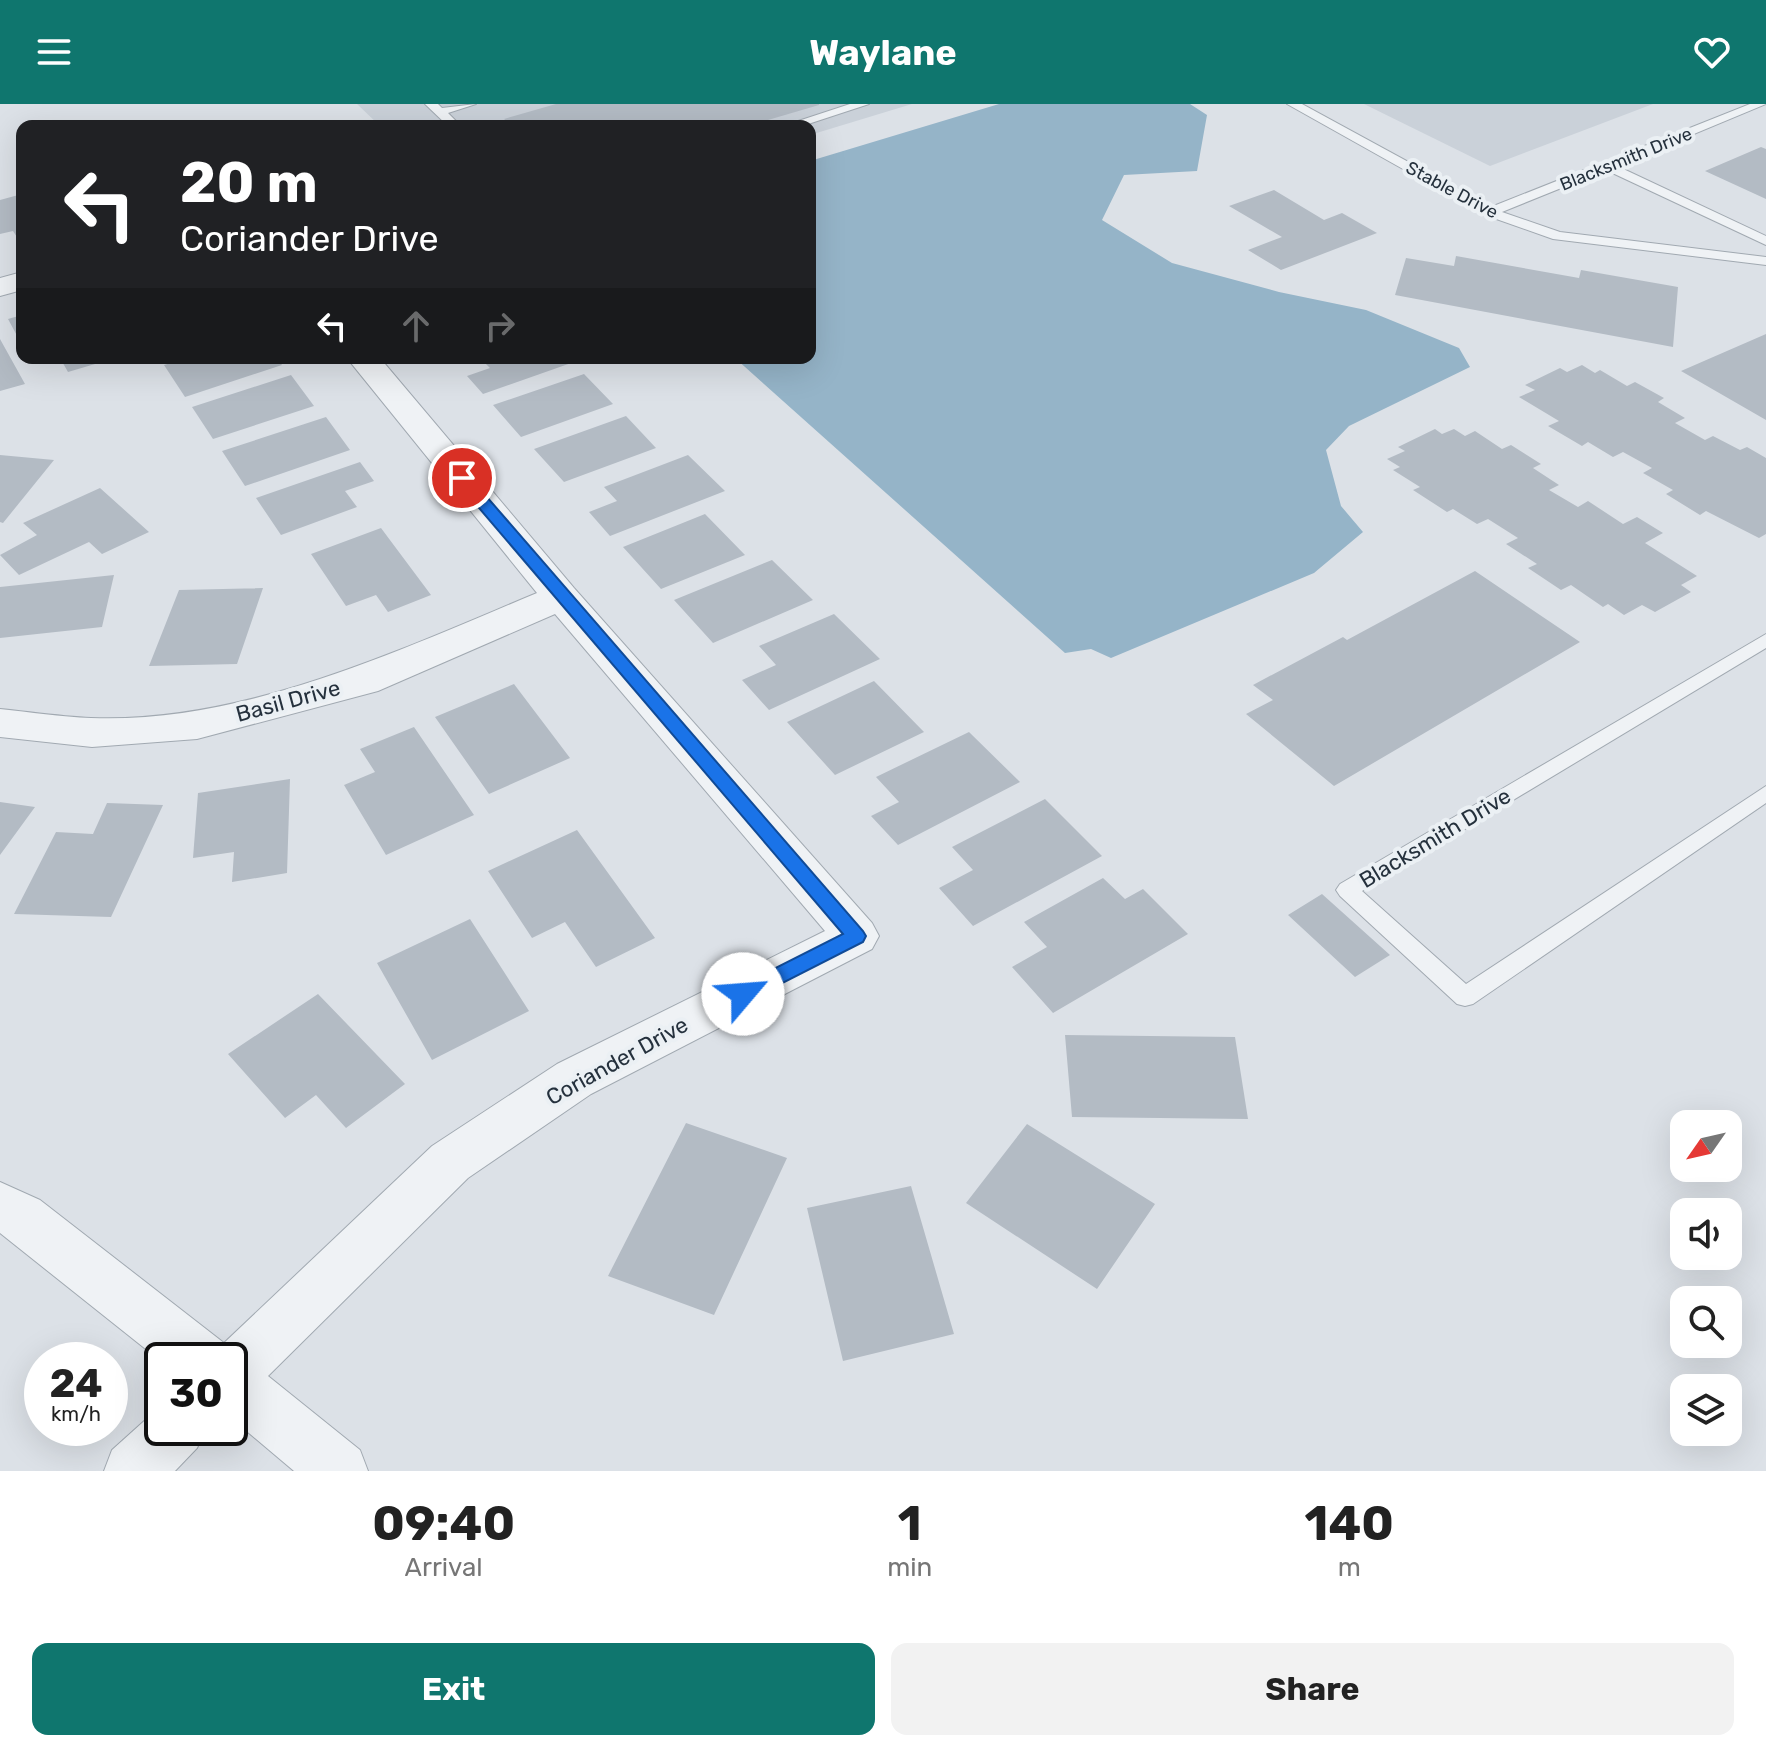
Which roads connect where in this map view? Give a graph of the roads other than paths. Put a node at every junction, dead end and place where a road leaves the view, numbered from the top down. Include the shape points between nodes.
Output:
1 (470, 104) edge
2 (863, 104) edge
3 (1293, 104) edge
4 (1756, 106) edge
5 (435, 108) edge
6 (1766, 114) edge
7 (809, 120) edge
8 (1609, 167) junction
9 (1490, 212) junction
10 (1766, 241) edge
11 (1766, 261) edge
12 (368, 364) edge
13 (561, 597) junction
14 (1766, 640) edge
15 (0, 723) edge
16 (1766, 793) edge
17 (0, 1206) edge
18 (180, 1342) edge
19 (248, 1358) edge
20 (248, 1396) edge
21 (159, 1446) edge
22 (133, 1471) edge
23 (339, 1471) edge

1 - 5 lane
2 - 7 lane
3 - 9 lane, Stable Drive
4 - 6 lane
4 - 8 lane, Blacksmith Drive
8 - 9 lane, Blacksmith Drive
8 - 10 lane
9 - 11 lane, Stable Drive via 1558,236
12 - 13 street, Coriander Drive
13 - 15 street, Basil Drive via 364,681 197,725 92,733
13 - 19 street, Coriander Drive via 856,936 574,1079 450,1162
14 - 16 lane, Blacksmith Drive via 1347,890 1465,997
17 - 18 street
20 - 23 street
21 - 22 street

